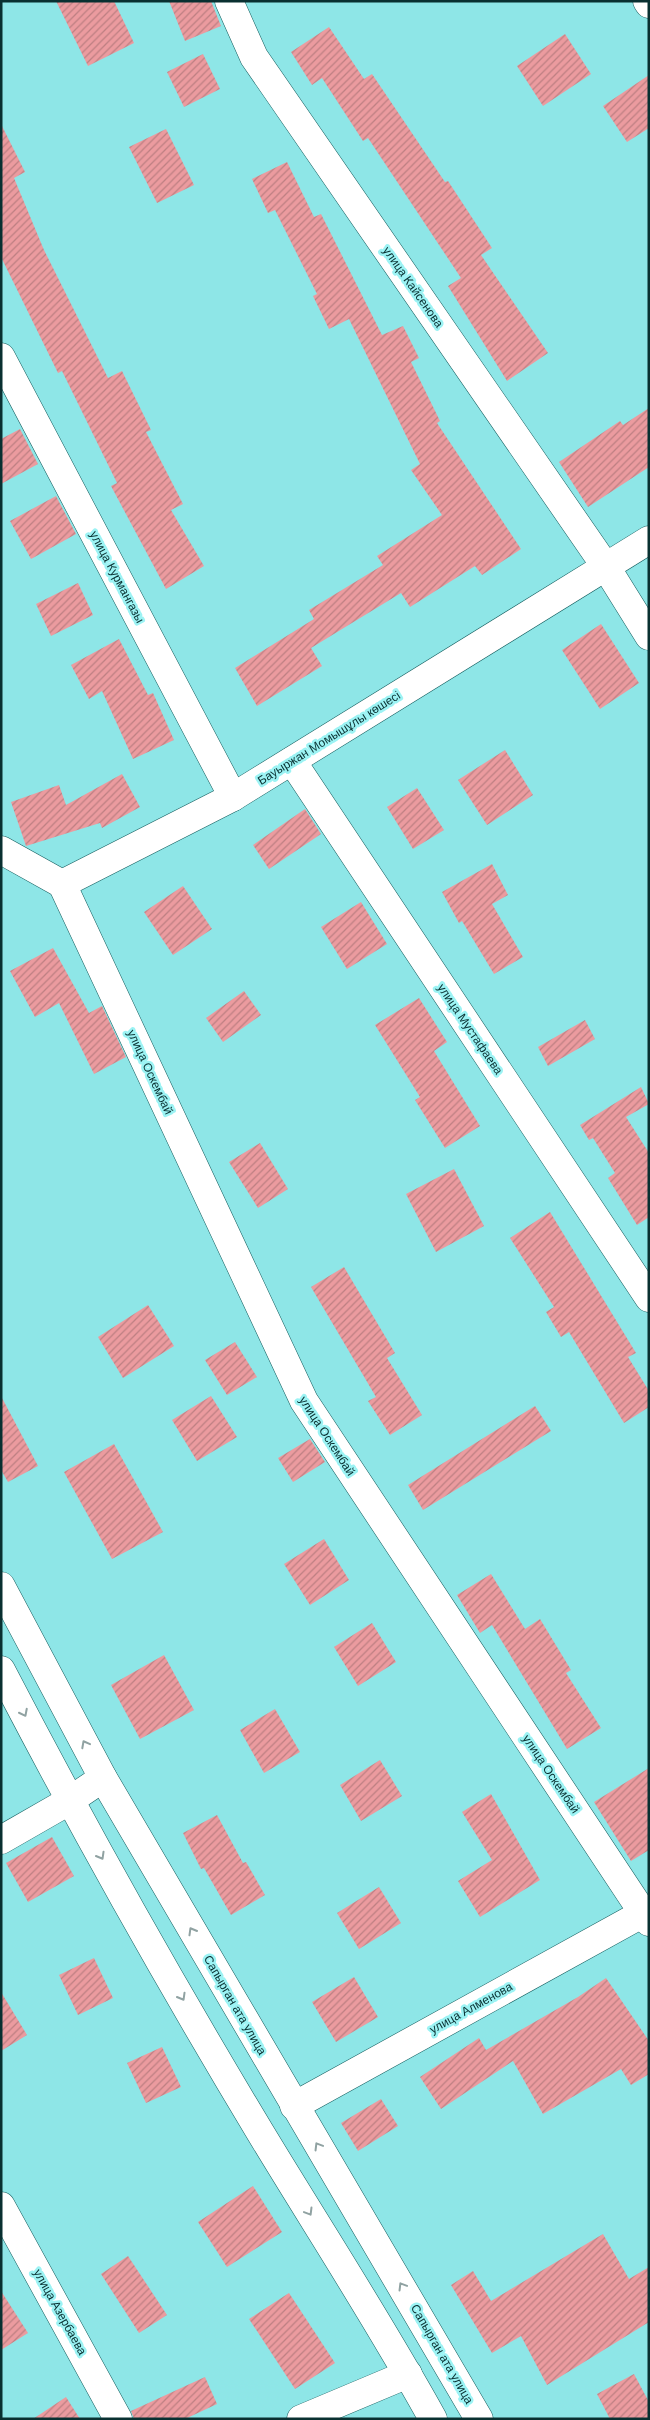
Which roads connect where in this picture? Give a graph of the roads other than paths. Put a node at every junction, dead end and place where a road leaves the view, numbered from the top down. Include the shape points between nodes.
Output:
1 (229, 1) edge
2 (647, 1) edge
3 (649, 4) edge
4 (1, 357) edge
5 (649, 540) edge
6 (606, 567) junction
7 (649, 636) edge
8 (292, 760) junction
9 (233, 797) junction
10 (1, 850) edge
11 (62, 884) junction
12 (649, 1298) edge
13 (1, 1586) edge
14 (1, 1670) edge
15 (103, 1778) junction
16 (69, 1801) junction
17 (1, 1840) edge
18 (647, 1915) edge
19 (294, 2106) junction
20 (1, 2206) edge
21 (408, 2374) junction
22 (118, 2419) edge
23 (300, 2419) edge
24 (433, 2419) edge
25 (479, 2419) edge

1 - 6 street, улица Кайсенова via 254,58
2 - 3 street
4 - 9 street, улица Курмангазы
5 - 6 street, Бауыржан Момышұлы көшесі
6 - 7 street, улица Кайсенова
6 - 8 street, Бауыржан Момышұлы көшесі
8 - 9 street, Бауыржан Момышұлы көшесі
8 - 12 street, улица Мустафаева
9 - 11 street, Бауыржан Момышұлы көшесі
10 - 11 street
11 - 18 street, улица Оскембай via 304,1401
15 -> 13 street, Сапырган ата улица
14 -> 16 street
15 - 16 street
19 -> 15 street, Сапырган ата улица
16 - 17 street
16 -> 21 street via 259,2130
18 - 19 street, улица Алменова
25 -> 19 street, Сапырган ата улица
20 - 22 street, улица Азербаева
21 - 23 street
21 - 24 street

